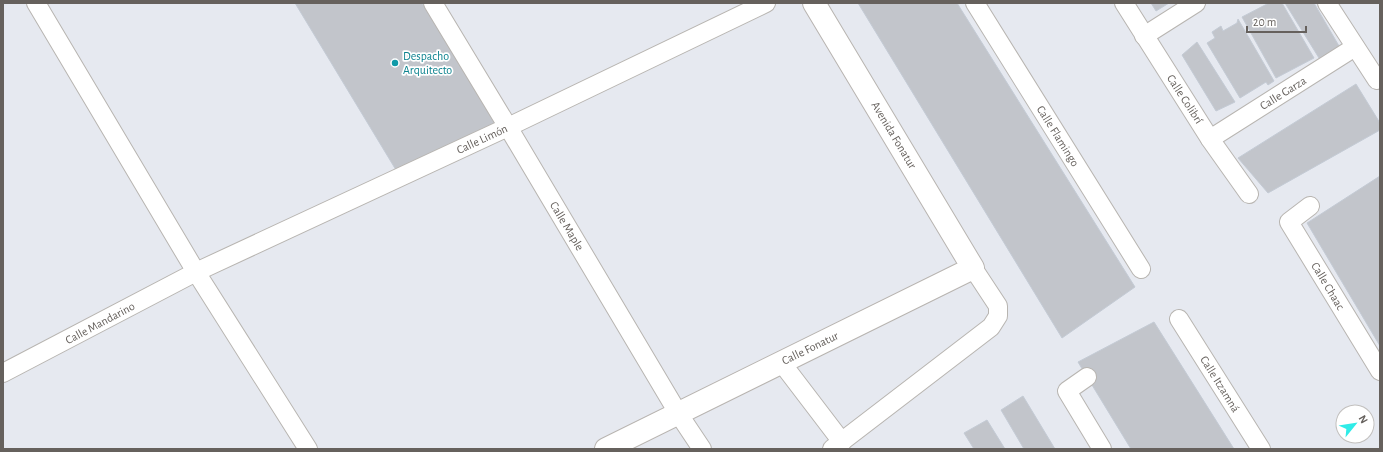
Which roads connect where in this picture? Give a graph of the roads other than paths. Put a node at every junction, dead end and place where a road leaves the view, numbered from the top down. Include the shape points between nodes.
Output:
1 (36, 3) edge
2 (433, 3) edge
3 (766, 3) edge
4 (814, 3) edge
5 (975, 3) edge
6 (1124, 3) edge
7 (1196, 3) edge
8 (1327, 3) edge
9 (1144, 36) junction
10 (1355, 47) junction
11 (1377, 80) dead end
12 (508, 126) junction
13 (1210, 139) junction
14 (1249, 194) dead end
15 (1310, 206) dead end
16 (973, 268) junction
17 (1141, 269) dead end
18 (196, 272) junction
19 (1179, 318) dead end
20 (781, 362) junction
21 (1380, 371) edge
22 (3, 373) edge
23 (1087, 377) dead end
24 (678, 413) junction
25 (837, 445) edge
26 (308, 449) edge
27 (606, 449) edge
28 (702, 449) edge
29 (1102, 449) edge
30 (1261, 449) edge

1 - 18 street
2 - 12 street, Calle Maple
3 - 12 street, Calle Limón
4 - 16 main road, Avenida Fonatur
5 - 17 street, Calle Flamingo
6 - 9 street, Calle Colibrí
7 - 9 street
8 - 10 street
9 - 13 street, Calle Colibrí
10 - 11 street
10 - 13 street, Calle Garza
12 - 18 street, Calle Limón
12 - 24 street, Calle Maple
13 - 14 street, Calle Colibrí
15 - 21 street, Calle Chaac via 1289,222
16 - 20 main road, Calle Fonatur
16 - 25 street via 998,306 998,316 990,327
18 - 22 street, Calle Mandarino
18 - 26 street
19 - 30 street, Calle Itzamná
20 - 24 main road, Calle Fonatur
20 - 25 street
23 - 29 street via 1067,391
24 - 27 main road, Calle Fonatur
24 - 28 street, Calle Maple

